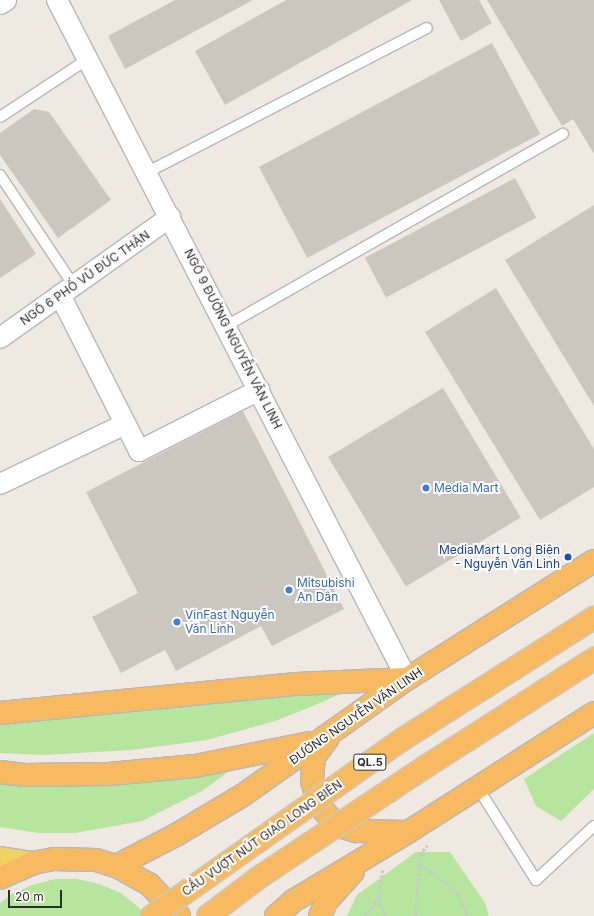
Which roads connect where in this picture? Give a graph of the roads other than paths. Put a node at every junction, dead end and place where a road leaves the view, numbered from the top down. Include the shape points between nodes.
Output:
1 (5, 0) edge
2 (57, 0) edge
3 (0, 3) edge
4 (428, 28) dead end
5 (88, 59) junction
6 (0, 117) edge
7 (563, 134) dead end
8 (146, 173) junction
9 (0, 175) edge
10 (170, 217) junction
11 (67, 291) junction
12 (226, 326) junction
13 (0, 338) edge
14 (259, 390) junction
15 (125, 424) junction
16 (0, 484) edge
17 (594, 561) edge
18 (594, 618) edge
19 (594, 659) edge
20 (407, 679) junction
21 (0, 713) edge
22 (594, 713) edge
23 (334, 729) junction
24 (315, 742) junction
25 (0, 772) edge
26 (478, 788) junction
27 (594, 826) edge
28 (408, 832) junction
29 (0, 858) edge
30 (375, 861) junction
31 (33, 863) junction
32 (116, 866) junction
33 (0, 878) edge
34 (152, 916) edge
35 (179, 916) edge
36 (208, 916) edge
37 (276, 916) edge
38 (320, 916) edge

1 - 3 street
2 - 5 street, NGÕ 9 ĐƯỜNG NGUYỄN VĂN LINH
4 - 8 lane
5 - 6 lane
5 - 8 street, NGÕ 9 ĐƯỜNG NGUYỄN VĂN LINH
7 - 12 lane
8 - 10 street, NGÕ 9 ĐƯỜNG NGUYỄN VĂN LINH
9 - 11 lane
10 - 11 street, NGÕ 6 PHỐ VŨ ĐỨC THẬN
10 - 12 street, NGÕ 9 ĐƯỜNG NGUYỄN VĂN LINH
11 - 13 street, NGÕ 6 PHỐ VŨ ĐỨC THẬN
11 - 15 street
12 - 14 street, NGÕ 9 ĐƯỜNG NGUYỄN VĂN LINH
14 - 15 street via 139,451
14 - 20 street, NGÕ 9 ĐƯỜNG NGUYỄN VĂN LINH
15 - 16 street
17 - 20 highway, ĐƯỜNG NGUYỄN VĂN LINH
18 - 34 highway, CẦU VƯỢT NÚT GIAO LONG BIÊN / QL.5, bridge via 402,739
19 - 36 highway, QL.5, bridge via 412,775 258,878
20 - 21 highway via 297,684
20 - 23 highway, ĐƯỜNG NGUYỄN VĂN LINH
22 - 26 highway
23 - 24 highway, ĐƯỜNG NGUYỄN VĂN LINH
23 - 28 highway via 314,757 312,781 318,805 336,825 356,831
24 - 25 highway via 195,766 108,774 24,775
24 - 32 highway, ĐƯỜNG NGUYỄN VĂN LINH via 243,795 176,835
26 - 27 lane via 536,880
26 - 28 highway
28 - 30 highway
29 - 31 main road
30 - 37 highway via 293,901
30 - 38 highway via 326,902
31 - 32 highway via 75,858
31 - 33 highway
32 - 35 highway via 149,884

